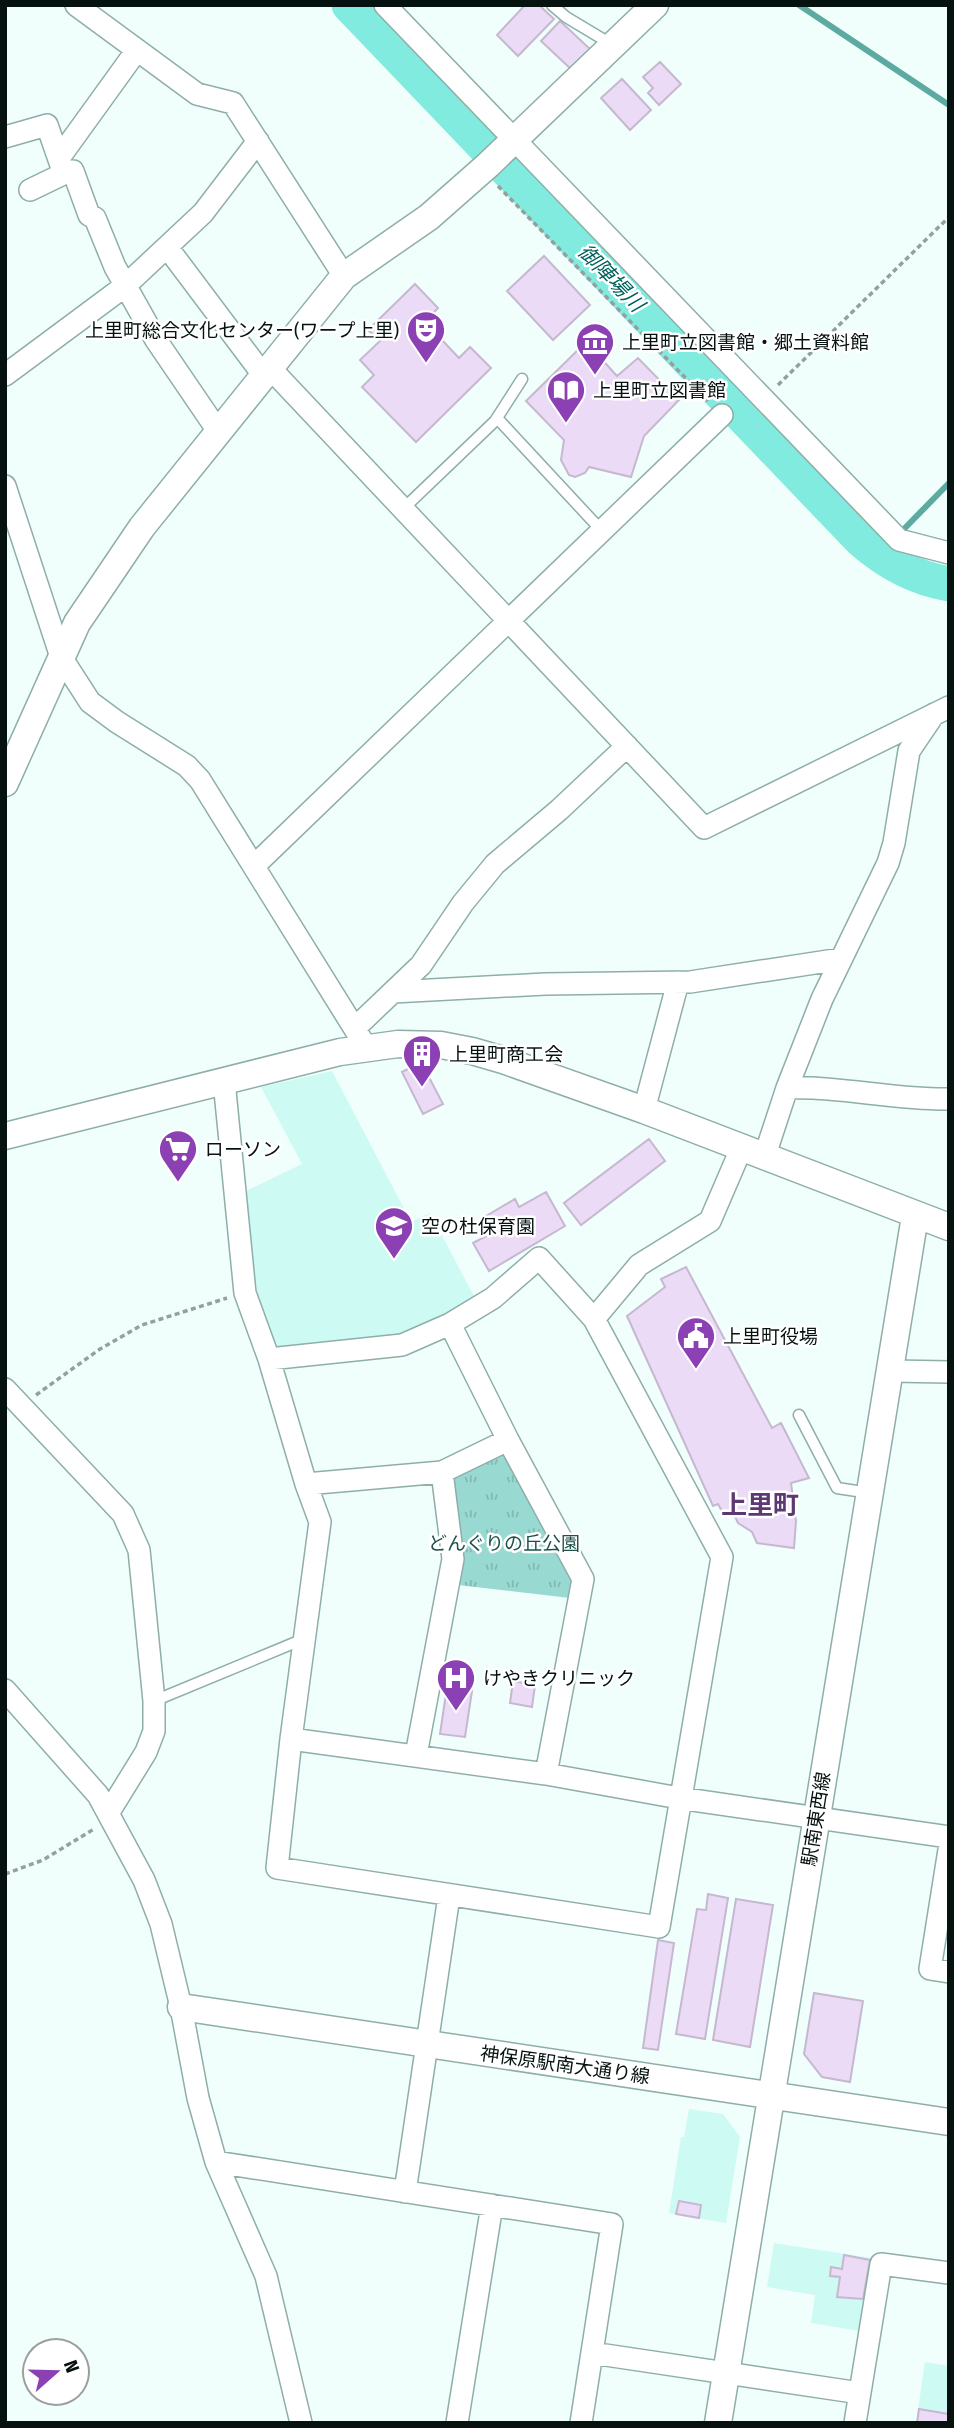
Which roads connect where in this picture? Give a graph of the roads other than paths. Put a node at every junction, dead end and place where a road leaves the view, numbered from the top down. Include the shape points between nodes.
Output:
1 (76, 5) edge
2 (385, 5) edge
3 (552, 5) edge
4 (655, 5) edge
5 (614, 46) junction
6 (137, 50) junction
7 (5, 137) edge
8 (258, 141) junction
9 (514, 141) junction
10 (61, 164) junction
11 (30, 190) dead end
12 (167, 247) junction
13 (344, 276) junction
14 (125, 286) junction
15 (267, 372) junction
16 (5, 375) edge
17 (522, 379) dead end
18 (722, 415) road end
19 (497, 418) junction
20 (218, 431) junction
21 (5, 486) edge
22 (403, 509) junction
23 (602, 531) junction
24 (949, 553) edge
25 (509, 621) junction
26 (61, 657) junction
27 (942, 710) edge
28 (627, 746) junction
29 (5, 783) edge
30 (254, 866) junction
31 (841, 959) junction
32 (678, 982) junction
33 (393, 992) junction
34 (361, 1037) junction
35 (224, 1081) junction
36 (787, 1088) junction
37 (949, 1098) edge
38 (644, 1110) junction
39 (5, 1136) edge
40 (753, 1154) junction
41 (915, 1216) junction
42 (949, 1227) edge
43 (594, 1319) junction
44 (450, 1324) junction
45 (269, 1359) junction
46 (891, 1371) junction
47 (949, 1372) edge
48 (5, 1389) edge
49 (799, 1415) dead end
50 (508, 1440) junction
51 (442, 1472) junction
52 (306, 1484) junction
53 (870, 1493) junction
54 (306, 1638) junction
55 (5, 1690) edge
56 (154, 1701) junction
57 (290, 1739) junction
58 (416, 1755) junction
59 (546, 1774) junction
60 (679, 1798) junction
61 (109, 1812) junction
62 (816, 1817) junction
63 (949, 1838) edge
64 (949, 1850) edge
65 (449, 1896) junction
66 (949, 1972) edge
67 (181, 2007) junction
68 (426, 2044) junction
69 (772, 2095) junction
70 (949, 2122) edge
71 (216, 2162) junction
72 (405, 2192) junction
73 (492, 2205) junction
74 (949, 2273) edge
75 (592, 2353) junction
76 (727, 2373) junction
77 (860, 2393) junction
78 (301, 2423) edge
79 (457, 2423) edge
80 (581, 2423) edge
81 (718, 2423) edge
82 (855, 2423) edge

1 - 6 street
2 - 9 street
3 - 5 lane
4 - 5 street
5 - 9 street
6 - 8 street via 197,94 233,103
6 - 10 street
7 - 10 street via 47,125
8 - 12 street via 203,214
8 - 13 street
9 - 13 street via 429,217
9 - 24 street via 899,540
10 - 11 street via 61,176
10 - 14 street via 73,171 89,215 95,218
12 - 14 street
12 - 15 street
13 - 15 street
14 - 16 street
14 - 20 street
15 - 20 street
15 - 22 street
17 - 19 lane
18 - 23 street
19 - 22 lane
19 - 23 lane
20 - 26 street via 142,527 77,623
21 - 26 street
22 - 25 street
23 - 25 street
25 - 28 street
25 - 30 street
26 - 29 street
26 - 30 street via 90,702 187,766 200,780
27 - 28 street via 704,828
27 - 31 street via 909,751 888,863
28 - 33 street via 495,864 421,965
30 - 34 street
31 - 32 street
31 - 36 street
32 - 33 street
32 - 38 street
33 - 34 street
34 - 35 street
34 - 38 street via 472,1051
35 - 39 street
35 - 45 street via 244,1293
36 - 37 street
36 - 40 street
38 - 40 street
40 - 41 street
40 - 43 street via 710,1221 639,1265
41 - 42 street
41 - 46 street, 駅南東西線
43 - 44 street via 539,1258 493,1298
43 - 60 street via 722,1557
44 - 45 street via 402,1345
44 - 50 street
45 - 52 street
46 - 47 street
46 - 53 street, 駅南東西線
48 - 56 street via 123,1514 139,1550
49 - 53 lane via 837,1488
50 - 51 street
50 - 59 street via 583,1579
51 - 52 street
51 - 58 street via 453,1559
52 - 54 street via 320,1522
53 - 62 street, 駅南東西線
54 - 56 lane
54 - 57 street
55 - 61 street
56 - 61 street via 154,1731 146,1752
57 - 58 street
57 - 65 street via 277,1868
58 - 59 street
59 - 60 street
60 - 62 street
60 - 65 street via 659,1927
61 - 67 street via 161,1924
62 - 63 street
62 - 69 street, 駅南東西線
64 - 66 street via 930,1969
65 - 68 street
67 - 68 street, 神保原駅南大通り線
67 - 71 street
68 - 69 street, 神保原駅南大通り線
68 - 72 street
69 - 70 street, 神保原駅南大通り線
69 - 76 street, 駅南東西線
71 - 72 street
71 - 78 street via 266,2276
72 - 73 street
73 - 75 street via 612,2224
73 - 79 street
74 - 77 street via 881,2264
75 - 76 street
75 - 80 street
76 - 77 street
76 - 81 street, 駅南東西線
77 - 82 street

